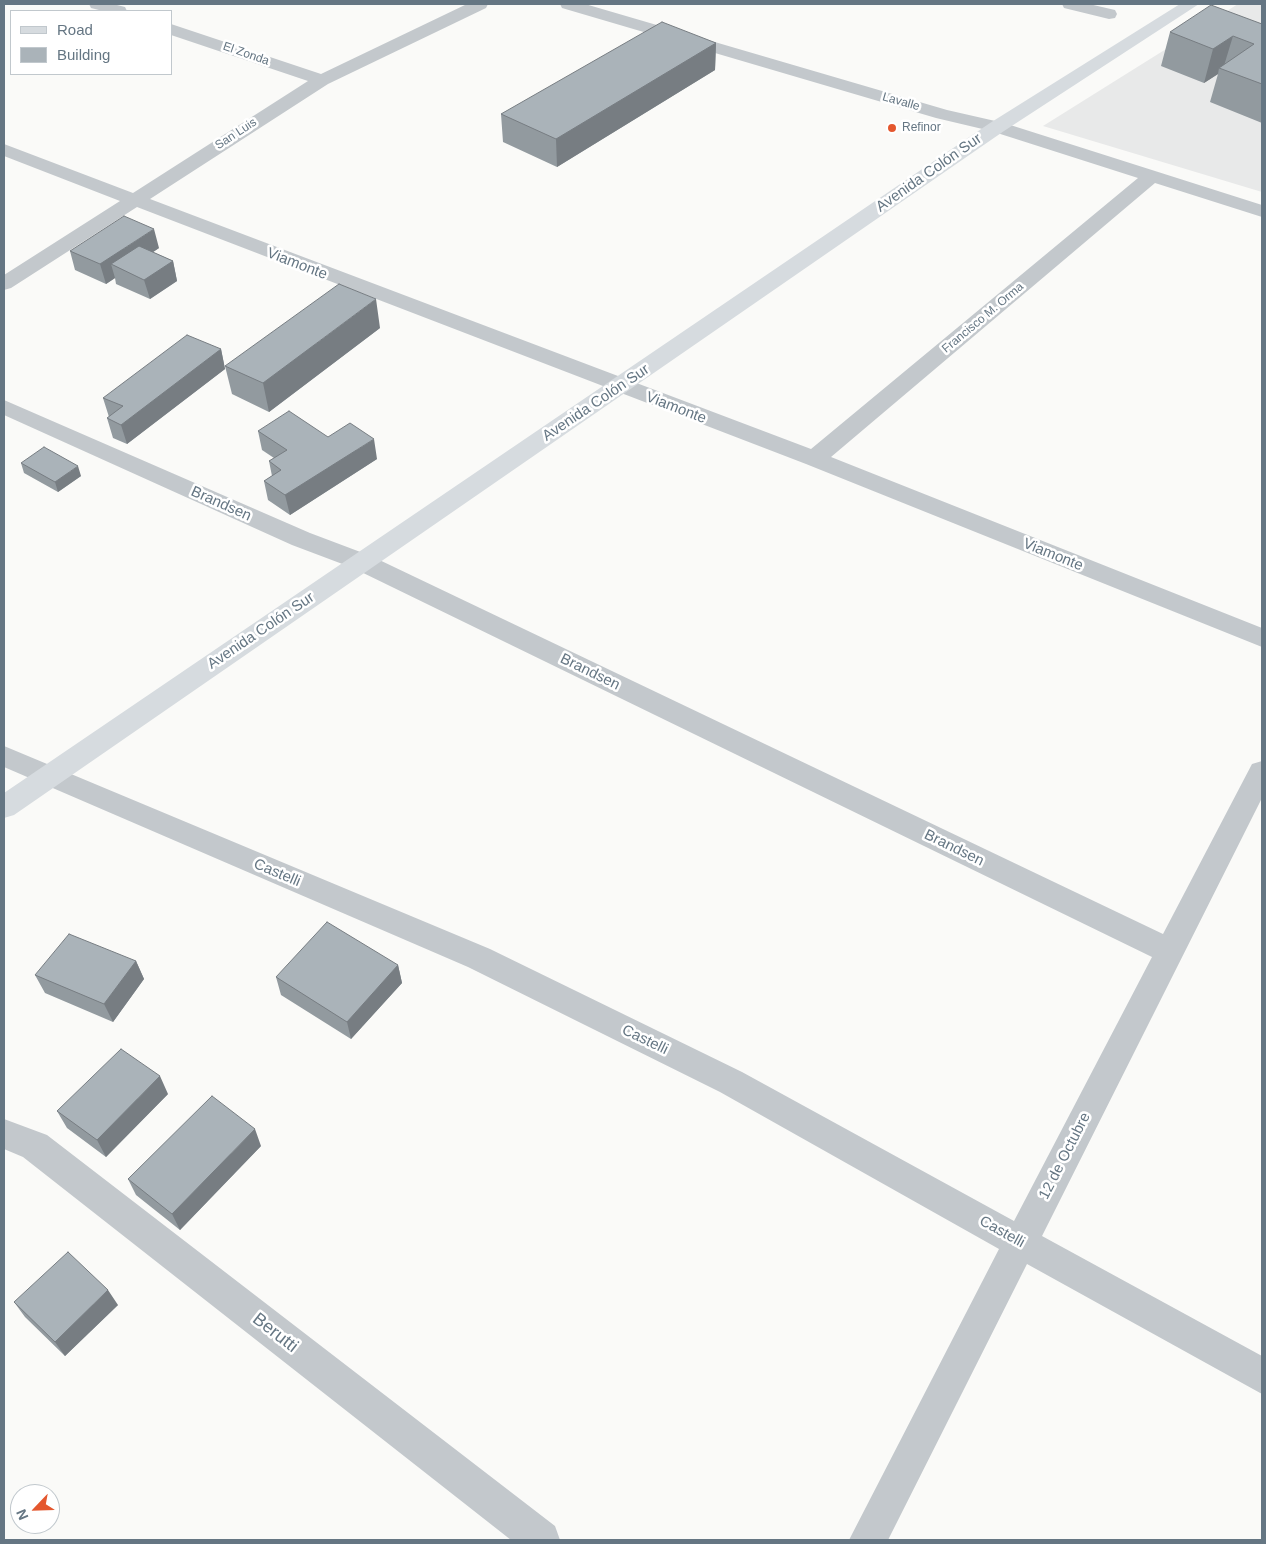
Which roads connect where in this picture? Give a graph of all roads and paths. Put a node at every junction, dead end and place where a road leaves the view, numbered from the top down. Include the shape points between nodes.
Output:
1 (97, 4) edge
2 (480, 4) edge
3 (568, 4) edge
4 (1070, 4) edge
5 (1191, 4) edge
6 (116, 10) edge
7 (1108, 14) dead end
8 (172, 29) edge
9 (322, 80) junction
10 (997, 127) junction
11 (4, 150) edge
12 (1152, 176) junction
13 (132, 201) junction
14 (1262, 211) edge
15 (4, 284) edge
16 (620, 387) junction
17 (4, 407) edge
18 (814, 459) junction
19 (362, 562) junction
20 (1262, 638) edge
21 (4, 756) edge
22 (1262, 771) edge
23 (50, 776) junction
24 (4, 807) edge
25 (1169, 951) junction
26 (4, 1134) edge
27 (1021, 1243) junction
28 (1262, 1376) edge
29 (541, 1540) edge
30 (868, 1540) edge

1 - 6 street
2 - 9 street, San Luis
3 - 10 street, Lavalle
4 - 7 street
5 - 10 main road, Avenida Colón Sur
8 - 9 street, El Zonda
9 - 13 street, San Luis
10 - 12 street, Lavalle
10 - 16 main road, Avenida Colón Sur
11 - 13 street, Viamonte
12 - 14 street, Lavalle
12 - 18 street, Francisco M. Orma
13 - 15 street, San Luis
13 - 16 street, Viamonte
16 - 18 street, Viamonte
16 - 19 main road, Avenida Colón Sur
17 - 19 street, Brandsen via 301,540
18 - 20 street, Viamonte
19 - 23 main road, Avenida Colón Sur
19 - 25 street, Brandsen
21 - 23 street, Castelli
22 - 25 street, 12 de Octubre
23 - 24 main road, Avenida Colón Sur
23 - 27 street, Castelli via 479,958 731,1082
25 - 27 street, 12 de Octubre
26 - 29 street, Berutti via 35,1146
27 - 28 street, Castelli
27 - 30 street, 12 de Octubre

